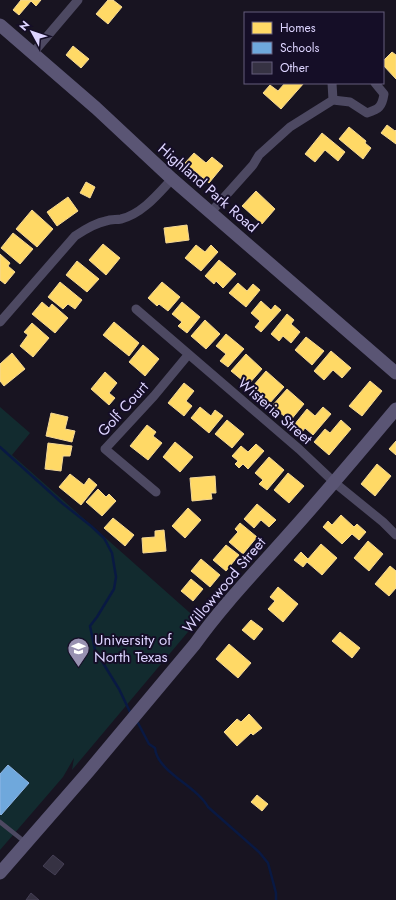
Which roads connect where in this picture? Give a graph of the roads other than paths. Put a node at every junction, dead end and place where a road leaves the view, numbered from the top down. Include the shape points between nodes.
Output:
1 (78, 0) edge
2 (0, 25) edge
3 (33, 53) junction
4 (332, 84) edge
5 (376, 84) edge
6 (333, 100) junction
7 (172, 179) junction
8 (211, 212) junction
9 (136, 309) dead end
10 (0, 322) edge
11 (188, 355) junction
12 (396, 373) edge
13 (396, 409) edge
14 (335, 482) junction
15 (156, 492) dead end
16 (396, 535) edge
17 (0, 822) edge
18 (26, 843) junction
19 (0, 873) edge

1 - 3 street
2 - 3 street, Highland Park Road
3 - 7 street, Highland Park Road
4 - 6 street
5 - 6 street via 384,94 377,110 367,113 350,102
6 - 8 street via 290,127 259,155
7 - 8 street, Highland Park Road
7 - 10 street via 138,211 122,219 106,221 75,236
8 - 12 street, Highland Park Road
9 - 11 street, Wisteria Street
11 - 14 street, Wisteria Street
11 - 15 street, Golf Court via 105,449
13 - 14 street, Willowwood Street
14 - 16 street, Wisteria Street
14 - 18 street, Willowwood Street via 235,594
17 - 18 lane
18 - 19 street, Willowwood Street

